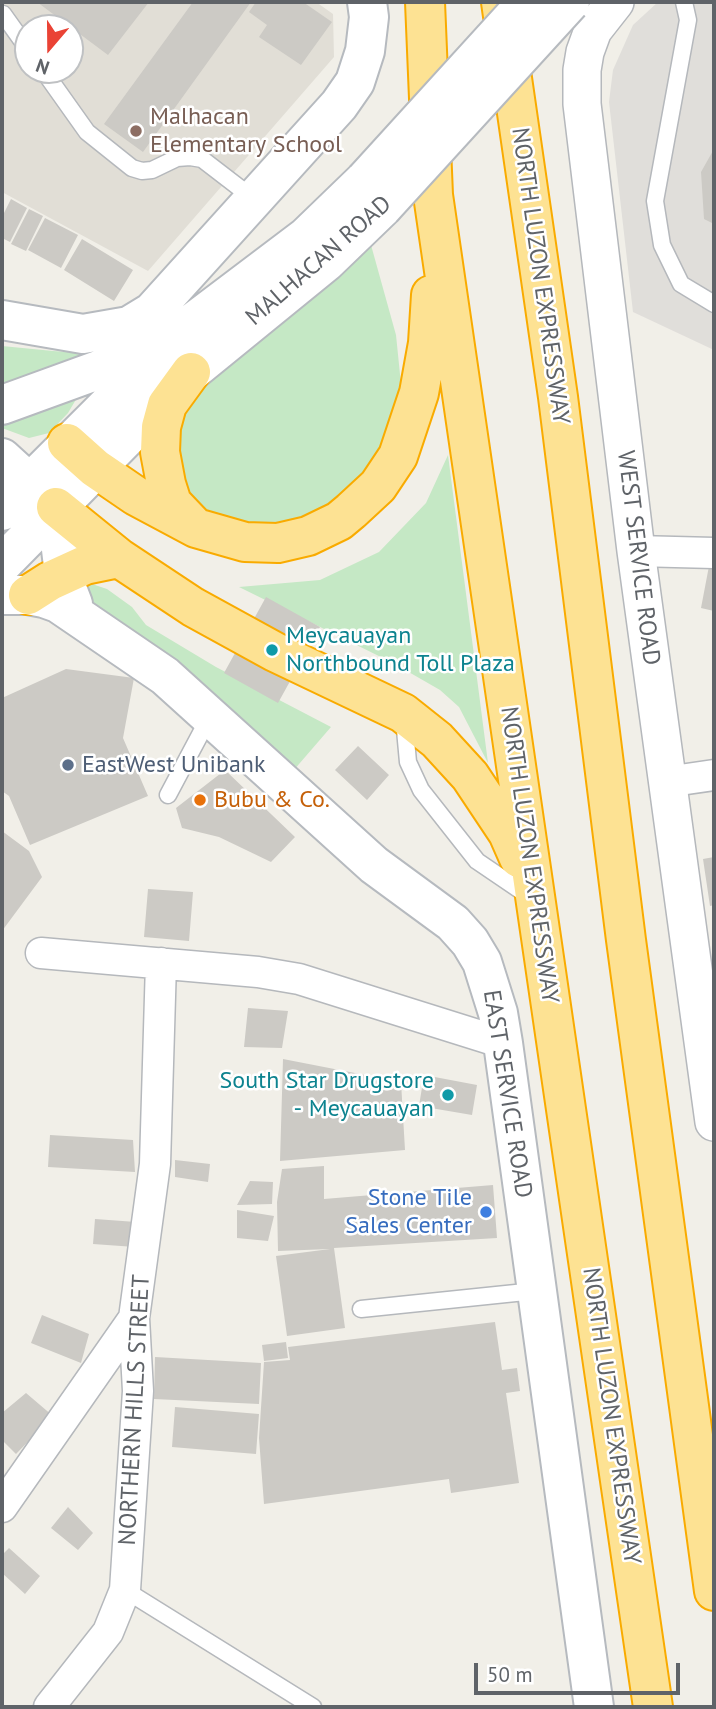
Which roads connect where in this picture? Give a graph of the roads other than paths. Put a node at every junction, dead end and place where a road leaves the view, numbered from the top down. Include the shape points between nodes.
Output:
1 (367, 2) edge
2 (425, 2) edge
3 (501, 2) edge
4 (527, 2) edge
5 (570, 2) edge
6 (615, 2) edge
7 (684, 2) edge
8 (3, 13) edge
9 (14, 29) edge
10 (53, 84) edge
11 (374, 194) junction
12 (433, 195) junction
13 (254, 199) junction
14 (714, 304) edge
15 (2, 320) edge
16 (183, 330) junction
17 (191, 372) junction
18 (2, 405) edge
19 (81, 455) junction
20 (29, 483) edge
21 (2, 511) edge
22 (196, 528) junction
23 (636, 551) junction
24 (714, 553) edge
25 (119, 558) junction
26 (2, 564) edge
27 (63, 574) junction
28 (15, 595) edge
29 (85, 621) junction
30 (210, 716) junction
31 (714, 775) edge
32 (666, 782) junction
33 (169, 795) dead end
34 (535, 901) junction
35 (41, 953) dead end
36 (161, 964) junction
37 (503, 1043) junction
38 (714, 1122) edge
39 (536, 1291) junction
40 (361, 1309) dead end
41 (134, 1318) junction
42 (2, 1507) edge
43 (125, 1590) junction
44 (714, 1591) edge
45 (49, 1707) edge
46 (313, 1707) edge
47 (594, 1707) edge
48 (653, 1707) edge

1 - 13 main road via 365,51 355,82
2 - 12 highway, NORTH LUZON EXPRESSWAY
3 - 44 highway, NORTH LUZON EXPRESSWAY via 558,397
4 - 11 main road, MALHACAN ROAD, bridge
5 - 11 main road, MALHACAN ROAD, bridge via 479,105
6 - 23 street, WEST SERVICE ROAD via 589,40 581,81
7 - 14 lane via 688,20 655,201 662,245 681,284
8 - 9 lane
10 - 13 lane via 87,132 132,168 152,170 177,158 202,159
11 - 16 main road, MALHACAN ROAD via 306,237
11 - 17 main road, MALHACAN ROAD via 326,262
12 - 22 highway via 429,342 413,417 389,472 339,521 308,536 278,543 245,542
12 - 34 highway, NORTH LUZON EXPRESSWAY
13 - 15 main road via 152,312 129,326 83,334
16 - 18 main road via 113,365
16 - 19 main road, MALHACAN ROAD
17 - 19 main road, MALHACAN ROAD
17 - 22 highway via 167,405 160,452 172,503
19 - 20 main road, MALHACAN ROAD
19 - 22 highway via 136,496
20 - 21 main road
20 - 25 highway
20 - 26 main road
20 - 27 main road, EAST SERVICE ROAD
23 - 24 street
23 - 32 street, WEST SERVICE ROAD
25 - 27 highway
25 - 34 highway via 231,628 403,713 453,755 484,793 508,833
27 - 28 highway
27 - 29 main road, EAST SERVICE ROAD via 67,593
28 - 29 main road, EAST SERVICE ROAD via 58,603
29 - 30 main road, EAST SERVICE ROAD via 165,676
30 - 33 lane
30 - 37 main road, EAST SERVICE ROAD via 374,865 453,923 470,942 491,984
31 - 32 street
32 - 38 street, WEST SERVICE ROAD
34 - 48 highway, NORTH LUZON EXPRESSWAY
35 - 36 street
36 - 37 street via 299,979
36 - 41 street, NORTHERN HILLS STREET via 155,1164
37 - 39 main road, EAST SERVICE ROAD
39 - 40 lane
39 - 47 main road, EAST SERVICE ROAD
41 - 42 street
41 - 43 street, NORTHERN HILLS STREET via 138,1391
43 - 45 street, NORTHERN HILLS STREET via 108,1632
43 - 46 lane

